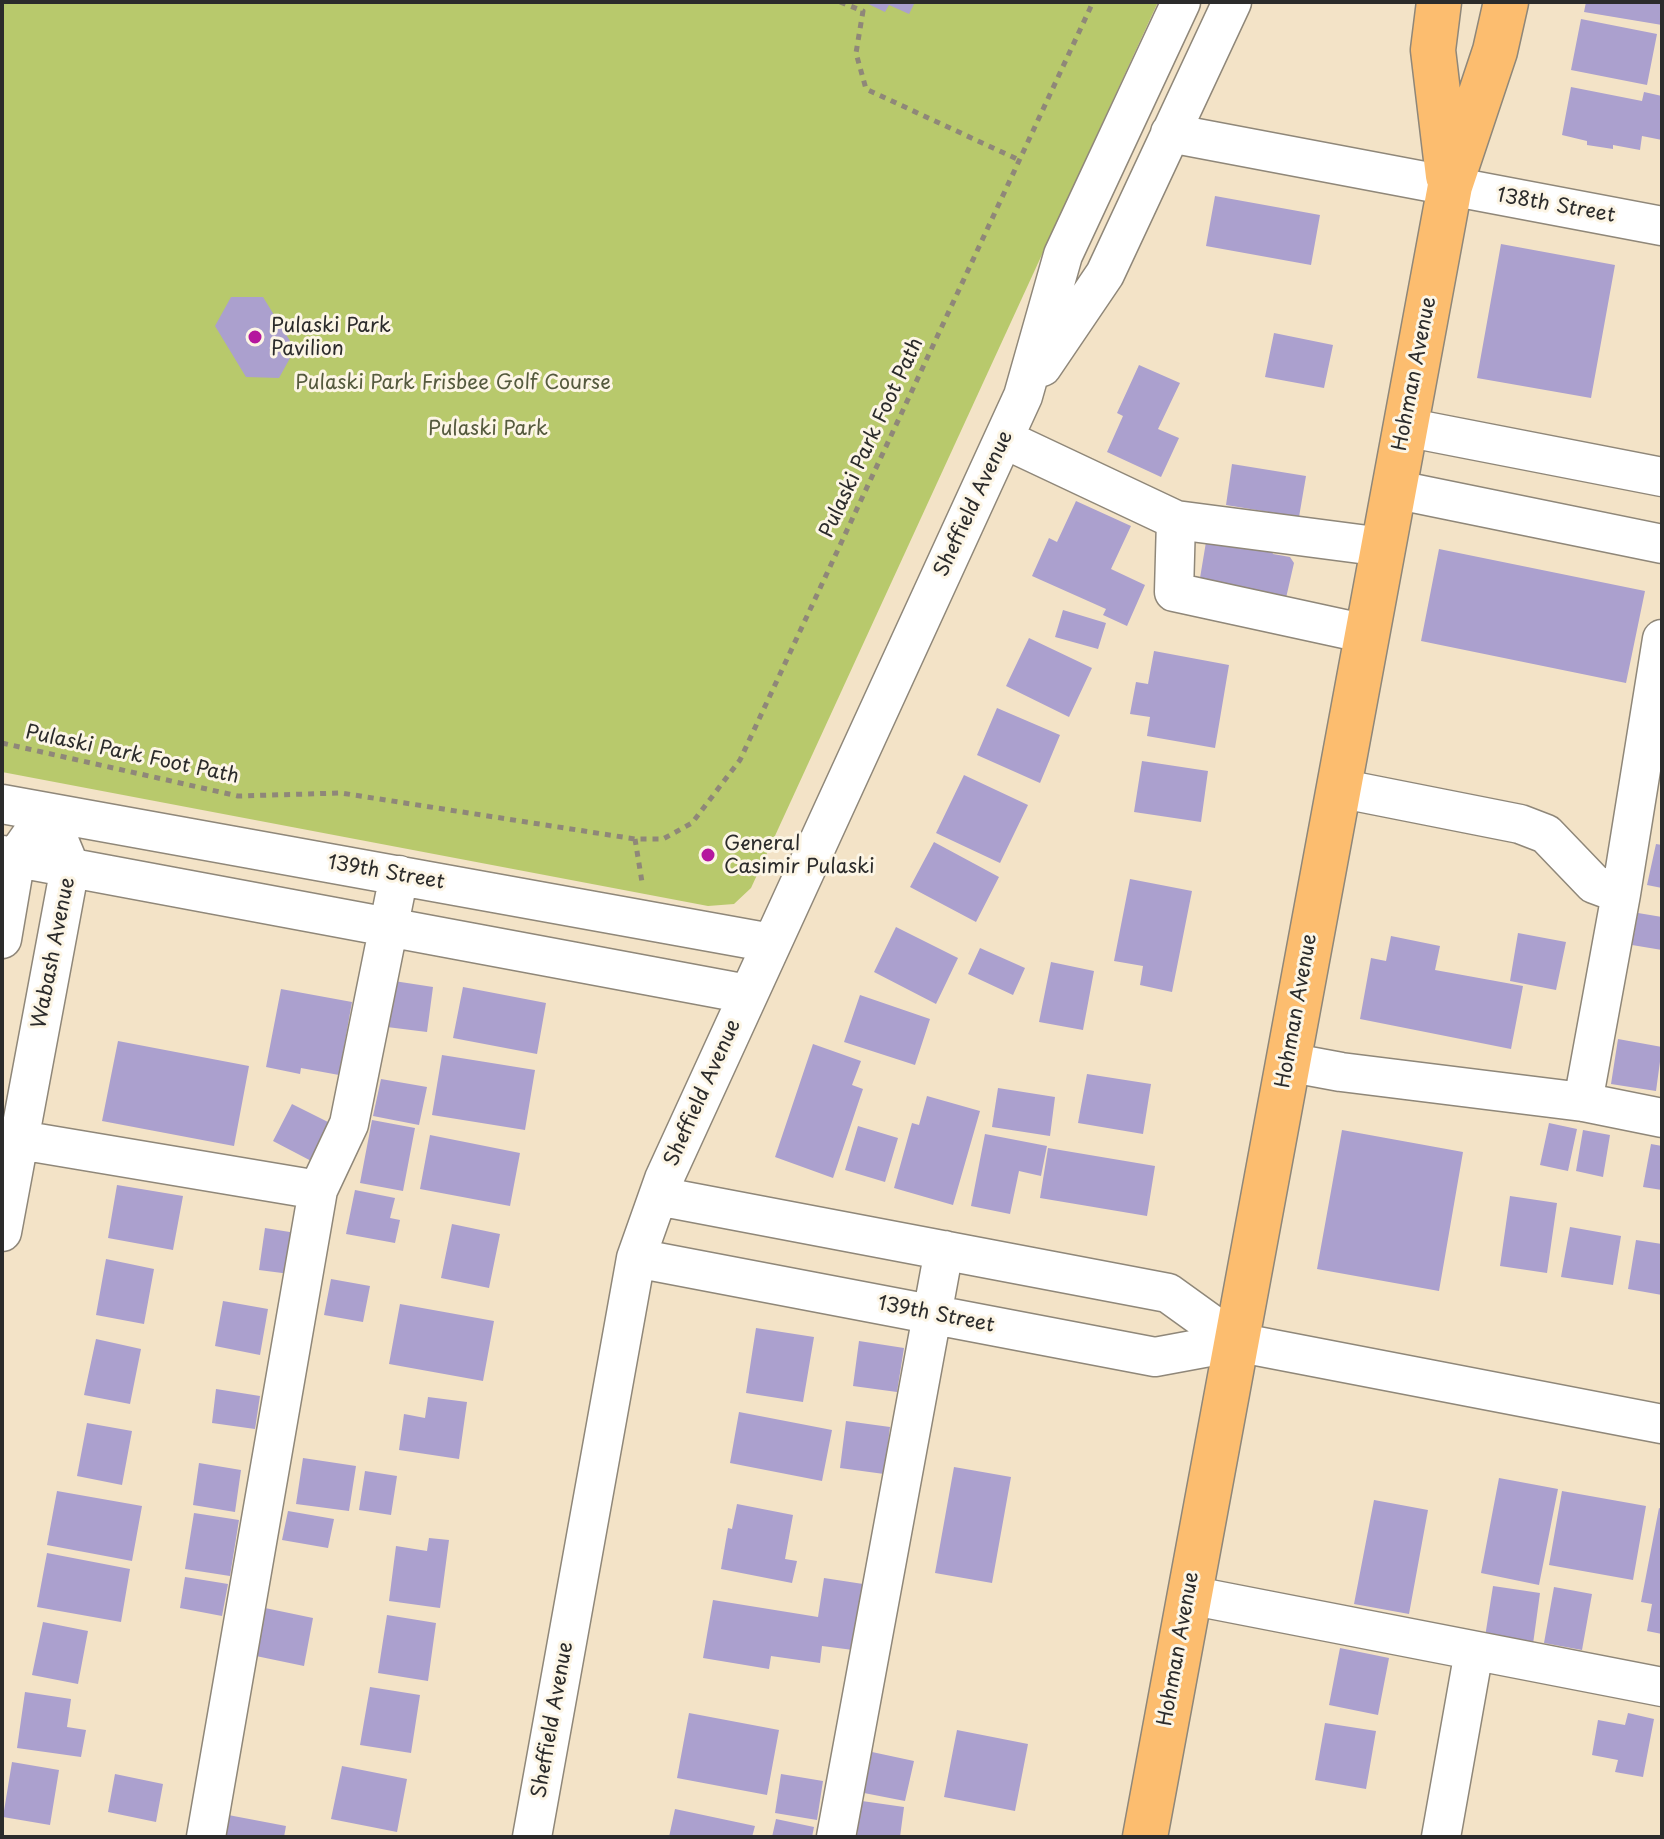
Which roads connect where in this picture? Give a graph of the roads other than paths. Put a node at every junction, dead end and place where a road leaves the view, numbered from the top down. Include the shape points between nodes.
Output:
1 (1181, 2) edge
2 (1232, 2) edge
3 (1439, 2) edge
4 (1506, 2) edge
5 (1170, 133) junction
6 (1450, 186) junction
7 (1662, 226) edge
8 (1023, 396) junction
9 (1405, 427) junction
10 (1004, 439) junction
11 (1662, 477) edge
12 (1393, 489) junction
13 (1176, 520) junction
14 (1662, 544) edge
15 (1383, 547) junction
16 (1367, 634) junction
17 (1662, 639) edge
18 (1338, 788) junction
19 (2, 804) edge
20 (48, 812) junction
21 (9, 856) edge
22 (70, 867) junction
23 (399, 875) junction
24 (1621, 894) junction
25 (389, 927) junction
26 (2, 939) edge
27 (771, 943) junction
28 (747, 994) junction
29 (1287, 1062) junction
30 (1583, 1102) junction
31 (1662, 1118) edge
32 (10, 1139) edge
33 (318, 1190) junction
34 (658, 1196) junction
35 (2, 1232) edge
36 (944, 1250) junction
37 (636, 1258) junction
38 (933, 1315) junction
39 (1236, 1342) junction
40 (1662, 1424) edge
41 (1189, 1595) junction
42 (1474, 1651) junction
43 (1662, 1687) edge
44 (206, 1837) edge
45 (532, 1837) edge
46 (836, 1837) edge
47 (1145, 1837) edge
48 (1441, 1837) edge

1 - 8 street, Sheffield Avenue via 1063,255
2 - 5 street, Sheffield Avenue
3 - 6 main road, Hohman Avenue via 1433,50
4 - 6 main road, Hohman Avenue
5 - 6 street, 138th Street
5 - 8 street, Sheffield Avenue via 1105,274
6 - 7 street, 138th Street
6 - 9 main road, Hohman Avenue
8 - 10 street, Sheffield Avenue
9 - 11 street
9 - 12 main road, Hohman Avenue
10 - 13 street
10 - 27 street, Sheffield Avenue
12 - 14 street
12 - 15 main road, Hohman Avenue
13 - 15 street
13 - 16 street via 1174,592
15 - 16 main road, Hohman Avenue
16 - 18 main road, Hohman Avenue
17 - 24 street
18 - 24 street via 1520,824 1546,834 1594,884
18 - 29 main road, Hohman Avenue
19 - 20 street, 139th Street
20 - 21 street
20 - 22 street, Wabash Avenue
20 - 23 street, 139th Street
21 - 22 street
21 - 26 street
22 - 25 street
22 - 32 street, Wabash Avenue
23 - 25 street
23 - 27 street, 139th Street
24 - 30 street
25 - 28 street
25 - 33 street via 349,1124
27 - 28 street, Sheffield Avenue
28 - 34 street, Sheffield Avenue
29 - 30 street
29 - 39 main road, Hohman Avenue
30 - 31 street
32 - 33 street
32 - 35 street, Wabash Avenue
33 - 44 street
34 - 36 street, 139th Street
34 - 37 street, Sheffield Avenue
36 - 38 street
36 - 39 street, 139th Street via 1168,1293
37 - 38 street, 139th Street
37 - 45 street, Sheffield Avenue
38 - 39 street, 139th Street via 1155,1357
38 - 46 street
39 - 40 street, 139th Street
39 - 41 main road, Hohman Avenue
41 - 42 street
41 - 47 main road, Hohman Avenue
42 - 43 street
42 - 48 street

